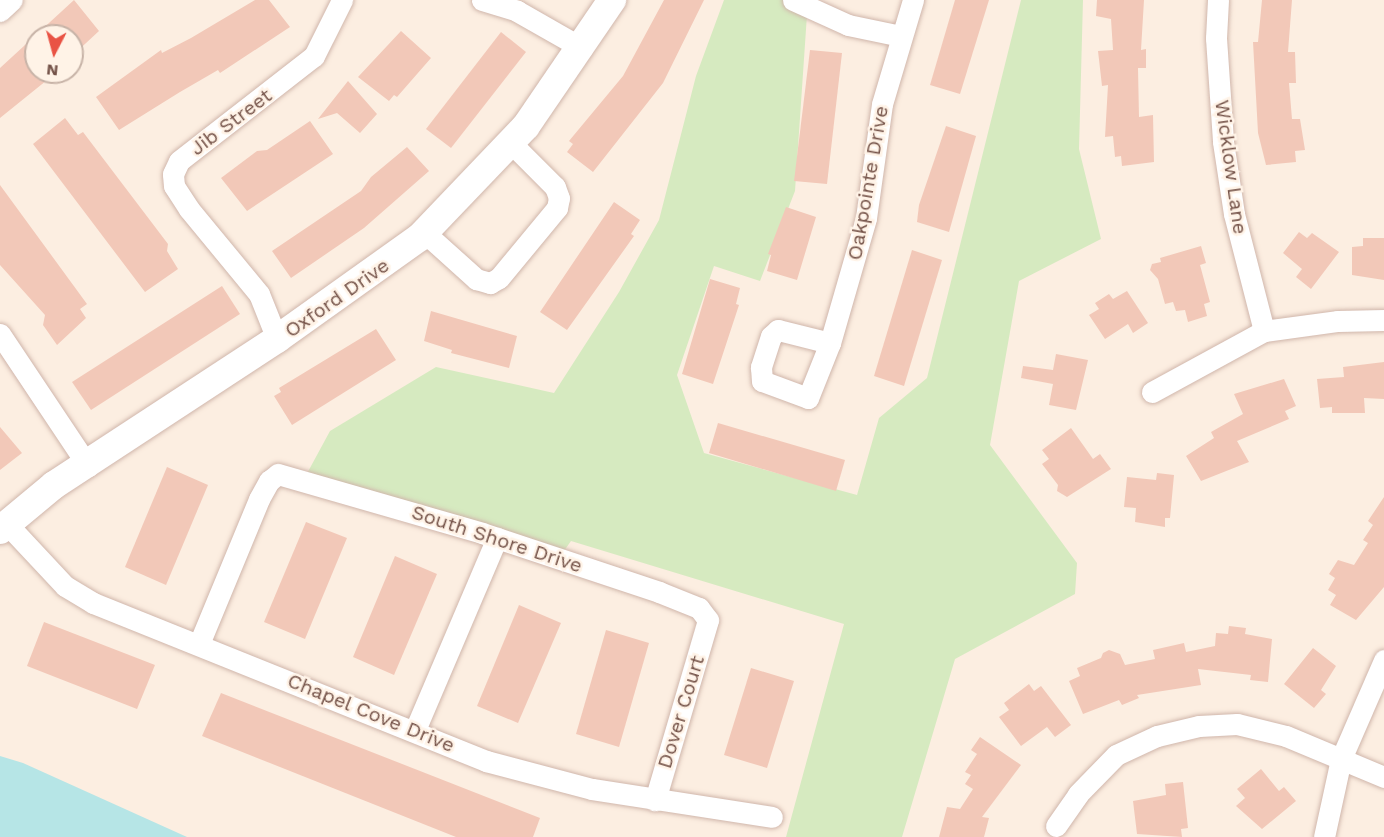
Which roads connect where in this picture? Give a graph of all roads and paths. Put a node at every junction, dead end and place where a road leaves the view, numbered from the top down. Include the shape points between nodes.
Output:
1 (12, 0) edge
2 (342, 0) edge
3 (482, 0) edge
4 (612, 0) edge
5 (793, 0) edge
6 (913, 0) edge
7 (1218, 0) edge
8 (0, 11) edge
9 (901, 36) junction
10 (582, 48) junction
11 (511, 143) junction
12 (425, 233) junction
13 (1384, 320) edge
14 (1264, 331) junction
15 (278, 339) junction
16 (830, 343) junction
17 (3, 344) edge
18 (1152, 392) dead end
19 (88, 466) junction
20 (3, 527) edge
21 (497, 538) junction
22 (708, 624) joint
23 (199, 644) junction
24 (1384, 660) edge
25 (415, 730) junction
26 (1341, 759) junction
27 (1384, 777) edge
28 (655, 800) junction
29 (772, 817) dead end
30 (1056, 826) dead end
31 (1324, 837) edge

1 - 8 street
2 - 15 street, Jib Street via 314,56 178,161 173,174 174,186 189,209 259,294
3 - 10 street via 517,11
4 - 10 street, Oxford Drive
5 - 9 street via 848,25
6 - 9 street, Oakpointe Drive
7 - 14 street, Wicklow Lane via 1216,38 1223,142 1234,214
9 - 16 street, Oakpointe Drive via 882,104 866,218
10 - 11 street, Oxford Drive
11 - 12 street, Oxford Drive
11 - 12 street via 555,187 559,198 557,207 499,278 490,283 476,279
12 - 15 street, Oxford Drive via 368,278
13 - 14 street via 1338,321
14 - 18 street
15 - 19 street, Oxford Drive
16 - 16 street, Oakpointe Drive via 778,330 771,336 761,367 762,381 808,398
17 - 19 street
19 - 20 street, Oxford Drive via 54,485
20 - 23 street, Chapel Cove Drive via 74,593
21 - 22 street, South Shore Drive via 678,598 706,613
21 - 23 street, South Shore Drive via 291,475 274,476 259,500
21 - 25 street
22 - 28 street, Dover Court
23 - 25 street, Chapel Cove Drive
24 - 26 street
25 - 28 street, Chapel Cove Drive via 510,769
26 - 27 street
26 - 30 street via 1286,736 1237,724 1199,726 1157,736 1116,755 1078,794
26 - 31 street
28 - 29 street, Chapel Cove Drive

